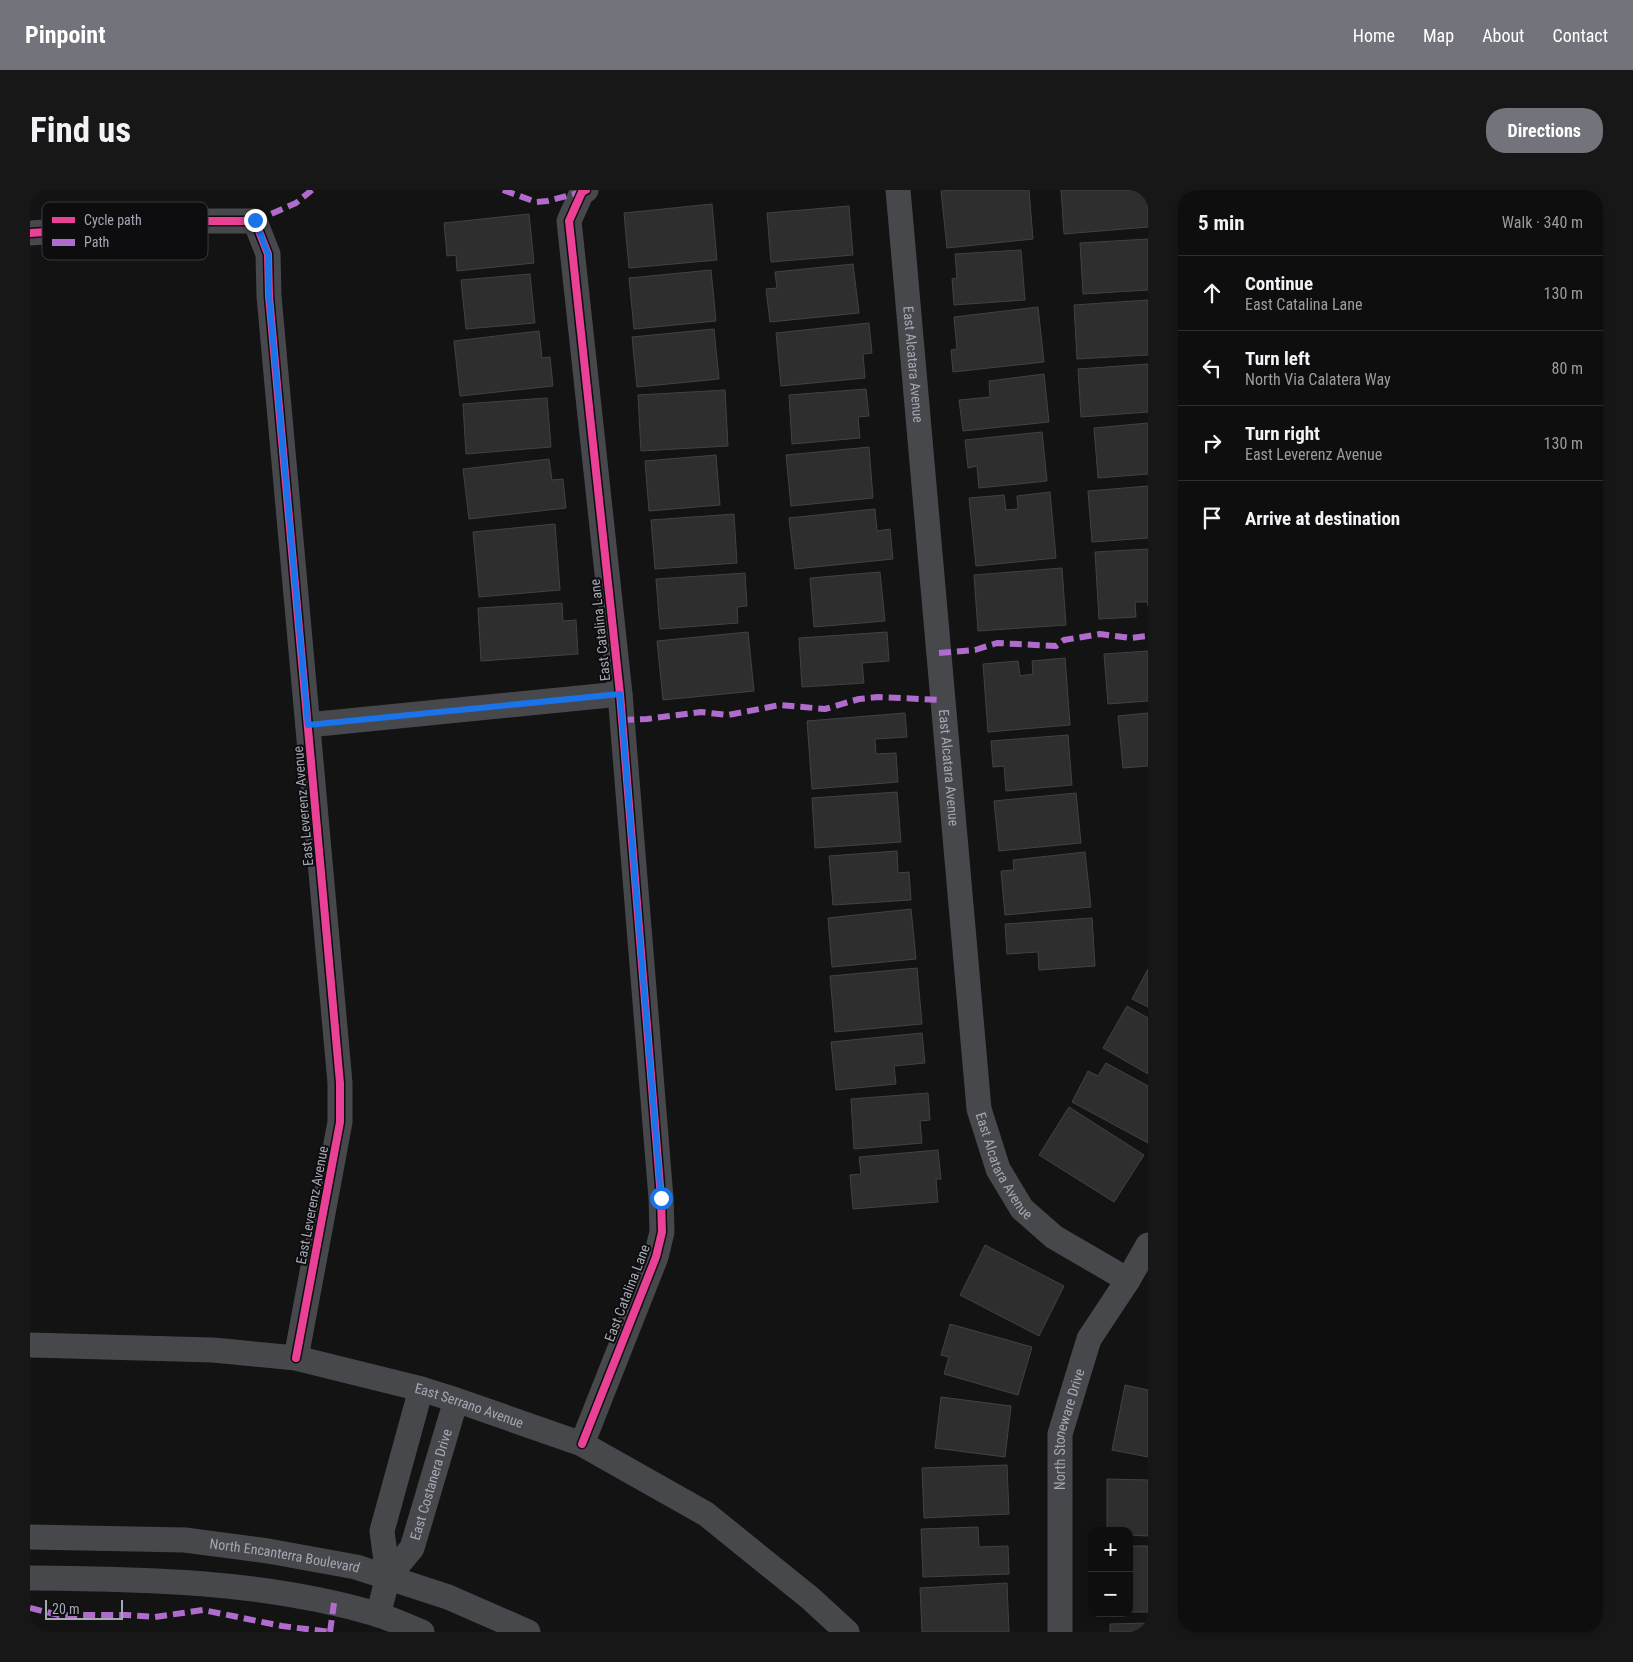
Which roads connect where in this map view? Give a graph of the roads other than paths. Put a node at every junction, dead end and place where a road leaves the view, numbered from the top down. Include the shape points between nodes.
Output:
1 (898, 190) edge
2 (584, 191) edge
3 (208, 220) edge
4 (620, 694) junction
5 (308, 725) junction
6 (1148, 1245) edge
7 (1128, 1280) junction
8 (30, 1344) edge
9 (296, 1358) junction
10 (421, 1389) junction
11 (456, 1400) junction
12 (582, 1444) junction
13 (30, 1537) edge
14 (388, 1577) junction
15 (30, 1578) edge
16 (378, 1615) junction
17 (422, 1632) edge
18 (528, 1632) edge
19 (846, 1632) edge
20 (1060, 1632) edge

1 - 7 street, East Alcatara Avenue via 978,1109 998,1169 1022,1209 1054,1237
2 - 4 street, East Catalina Lane via 569,221
3 - 5 street, East Leverenz Avenue via 255,220 268,254 269,296
4 - 5 street
4 - 12 street, East Catalina Lane via 662,1232 656,1257
5 - 9 street, East Leverenz Avenue via 340,1083 340,1122
6 - 7 street, North Stoneware Drive
7 - 20 street, North Stoneware Drive via 1089,1339 1060,1434
8 - 9 street, East Serrano Avenue via 213,1350
9 - 10 street, East Serrano Avenue
10 - 11 street, East Serrano Avenue
10 - 14 street via 382,1532
11 - 12 street, East Serrano Avenue
11 - 14 street, East Costanera Drive via 412,1548
12 - 19 street, East Serrano Avenue via 706,1514 810,1598
13 - 14 street, North Encanterra Boulevard via 185,1540 356,1567
14 - 16 street
14 - 18 street, North Encanterra Boulevard via 448,1597
15 - 16 street via 131,1579 222,1586 303,1596
16 - 17 street

